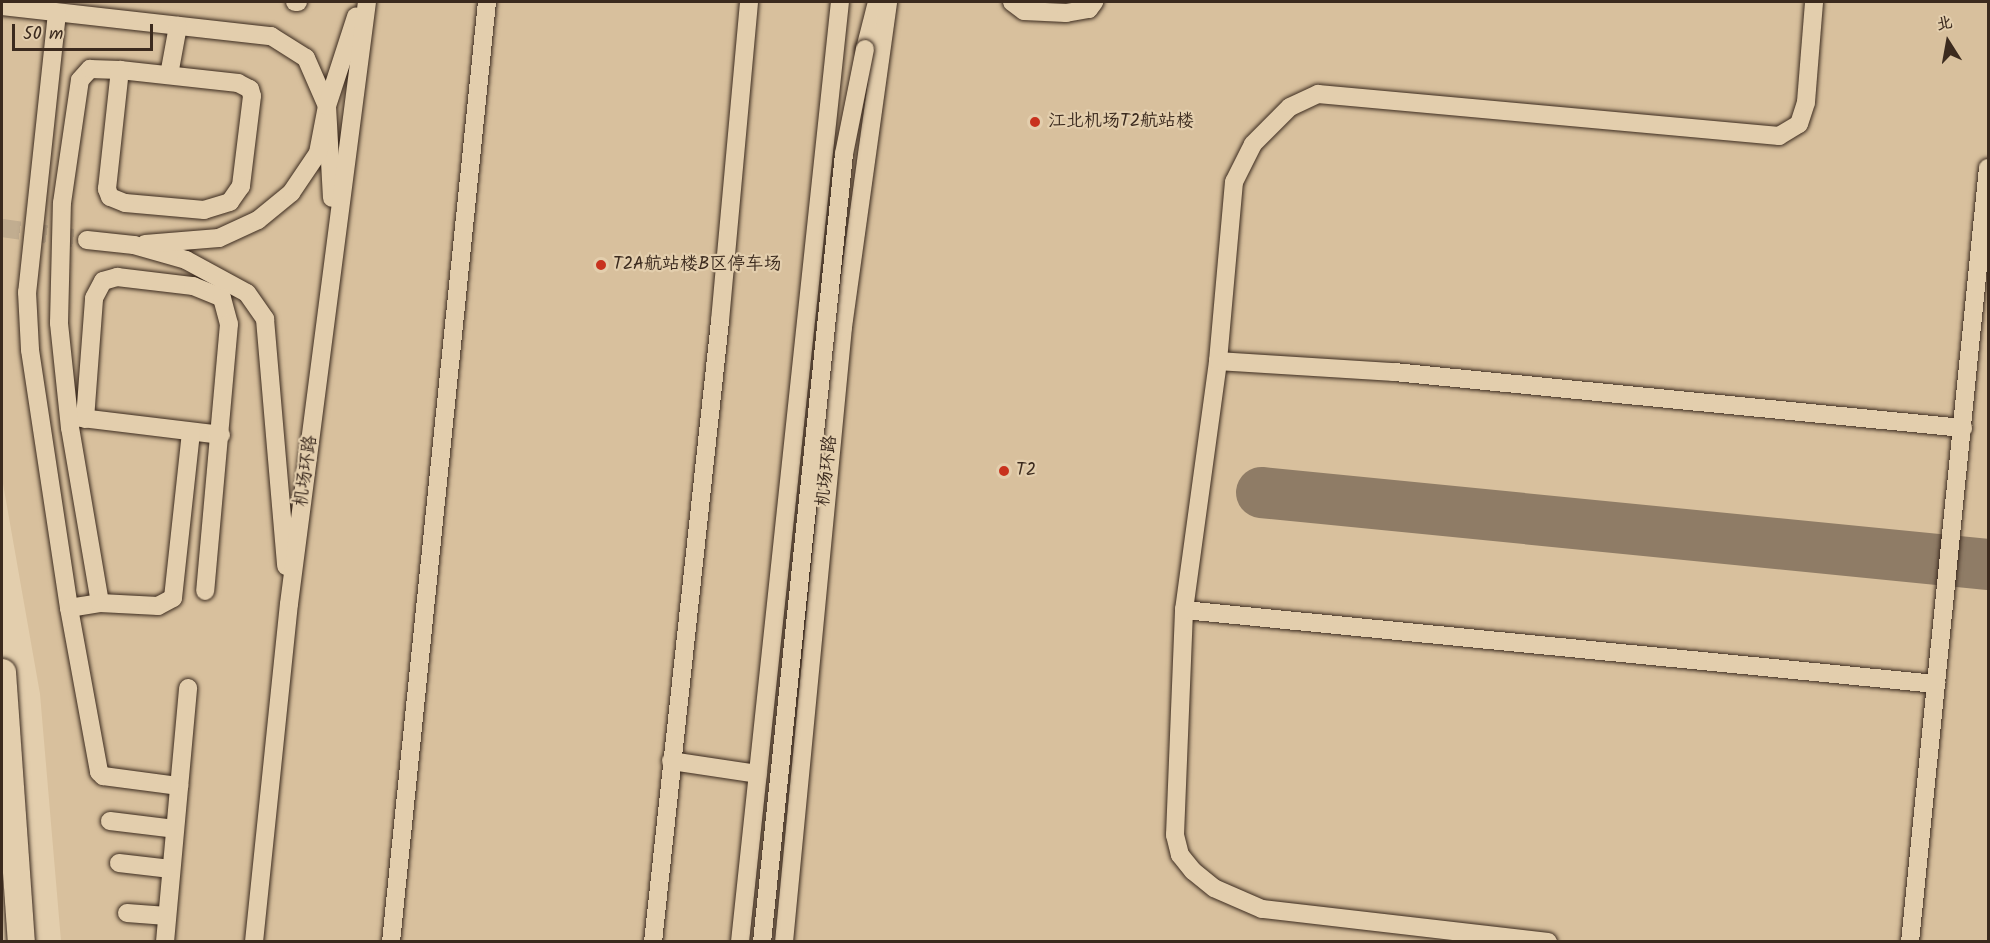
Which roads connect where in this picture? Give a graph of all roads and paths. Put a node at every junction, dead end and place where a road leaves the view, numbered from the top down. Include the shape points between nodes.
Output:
1 (362, 2) edge
2 (367, 2) edge
3 (487, 2) edge
4 (748, 2) edge
5 (840, 2) edge
6 (866, 2) edge
7 (877, 2) edge
8 (888, 2) edge
9 (1012, 2) edge
10 (1095, 2) edge
11 (1814, 2) edge
12 (2, 6) edge
13 (57, 13) junction
14 (178, 26) junction
15 (865, 49) junction
16 (120, 70) junction
17 (169, 75) junction
18 (327, 106) junction
19 (1989, 168) edge
20 (87, 240) tunnel mouth
21 (335, 242) junction
22 (134, 245) junction
23 (1218, 361) junction
24 (77, 418) junction
25 (1963, 429) junction
26 (191, 432) junction
27 (220, 435) junction
28 (205, 591) dead end
29 (100, 603) junction
30 (289, 604) junction
31 (69, 608) junction
32 (1184, 610) junction
33 (2, 672) edge
34 (1936, 684) junction
35 (188, 688) dead end
36 (671, 761) junction
37 (758, 774) junction
38 (179, 786) junction
39 (110, 821) dead end
40 (175, 829) junction
41 (119, 863) dead end
42 (171, 869) junction
43 (127, 913) dead end
44 (167, 916) junction
45 (21, 942) edge
46 (165, 942) edge
47 (254, 942) edge
48 (391, 942) edge
49 (653, 942) edge
50 (740, 942) edge
51 (762, 942) edge
52 (784, 942) edge
53 (1548, 942) edge
54 (1910, 942) edge

1 - 18 street
2 - 21 street, 机场环路
3 - 48 street
4 - 36 street via 720,321
5 - 37 street, 机场环路
6 - 15 street
7 - 15 street
8 - 52 street, 机场环路 via 843,327
9 - 10 street via 1024,11 1066,14 1089,9
11 - 23 street via 1806,102 1799,124 1779,136 1318,94 1290,108 1253,144 1234,182
12 - 13 street
13 - 14 street
13 - 31 street via 27,292 30,350
14 - 17 street
14 - 18 street via 271,36 306,58
15 - 51 street, 机场环路, bridge via 844,154
16 - 17 street
16 - 17 street via 107,189 110,197 124,204 204,210 219,207 236,197 242,186 250,89 238,83
16 - 24 street via 90,69 80,80 62,203 59,323
18 - 21 street
18 - 22 street via 318,153 291,193 258,220 219,238
19 - 25 street
20 - 22 street
21 - 30 street, 机场环路
22 - 30 street via 186,260 216,274 247,293 265,320
23 - 25 street via 1394,372
23 - 32 street
24 - 26 street
24 - 27 street via 94,298 102,281 117,277 193,286 217,294 228,311
24 - 29 street
25 - 34 street
26 - 27 street
26 - 29 street via 173,598 158,606
27 - 28 street
29 - 31 street
30 - 47 street, 机场环路
31 - 38 street via 99,772 103,776
32 - 34 street
32 - 53 street via 1175,835 1180,855 1192,871 1214,888 1262,909
33 - 45 highway
34 - 54 street
35 - 38 street
36 - 37 street
36 - 49 street
37 - 50 street, 机场环路
38 - 40 street
39 - 40 street
40 - 42 street
41 - 42 street
42 - 44 street
43 - 44 street
44 - 46 street

